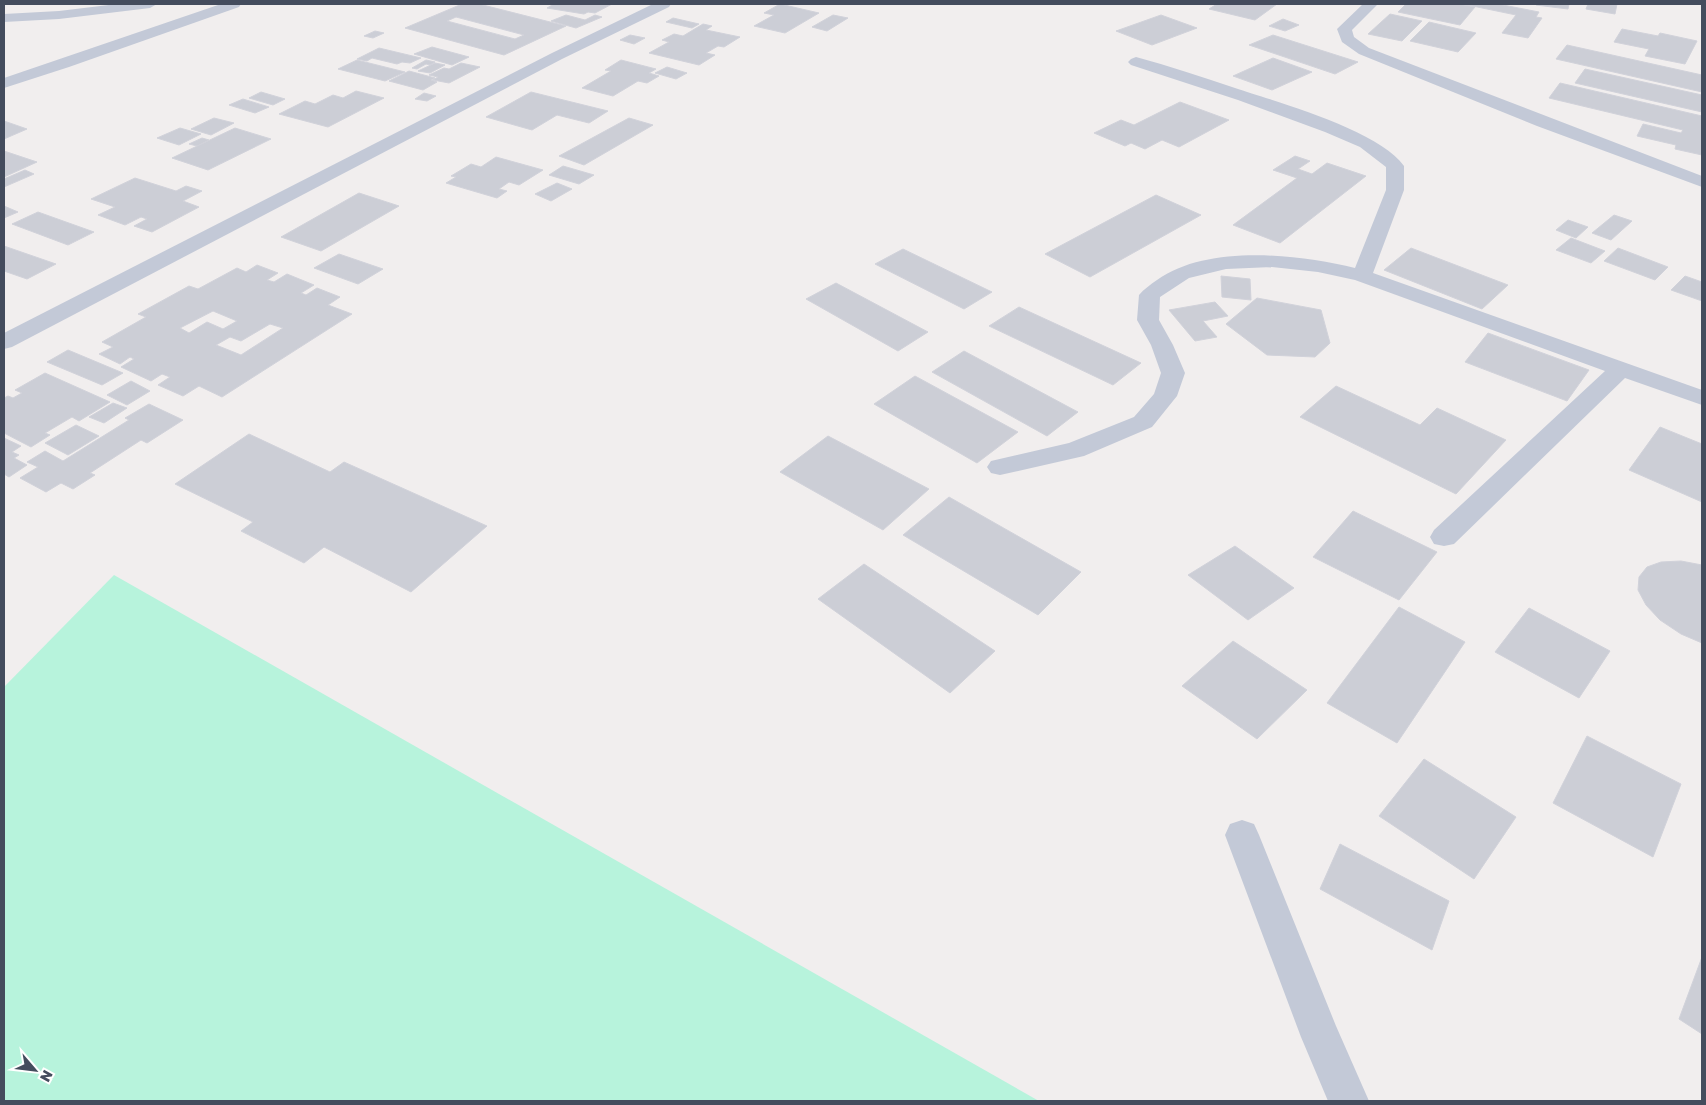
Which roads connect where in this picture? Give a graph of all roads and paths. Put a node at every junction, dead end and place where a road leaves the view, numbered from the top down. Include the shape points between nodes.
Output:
1 (150, 4) edge
2 (234, 4) edge
3 (664, 4) edge
4 (1371, 4) edge
5 (4, 18) edge
6 (1136, 62) dead end
7 (4, 83) edge
8 (1702, 182) edge
9 (1362, 276) junction
10 (4, 342) edge
11 (1622, 368) junction
12 (1702, 398) edge
13 (1000, 467) dead end
14 (1444, 537) dead end
15 (1242, 834) dead end
16 (1350, 1101) edge

1 - 5 street
2 - 7 street
3 - 10 street
4 - 8 street via 1344,29 1347,39 1364,51
6 - 9 street via 1258,100 1359,140 1386,156 1395,166 1395,190
9 - 11 street
9 - 13 street via 1308,264 1238,261 1180,274 1150,295 1148,320 1173,373 1165,396 1143,422 1075,450
11 - 12 street
11 - 14 street
15 - 16 street via 1321,1037

